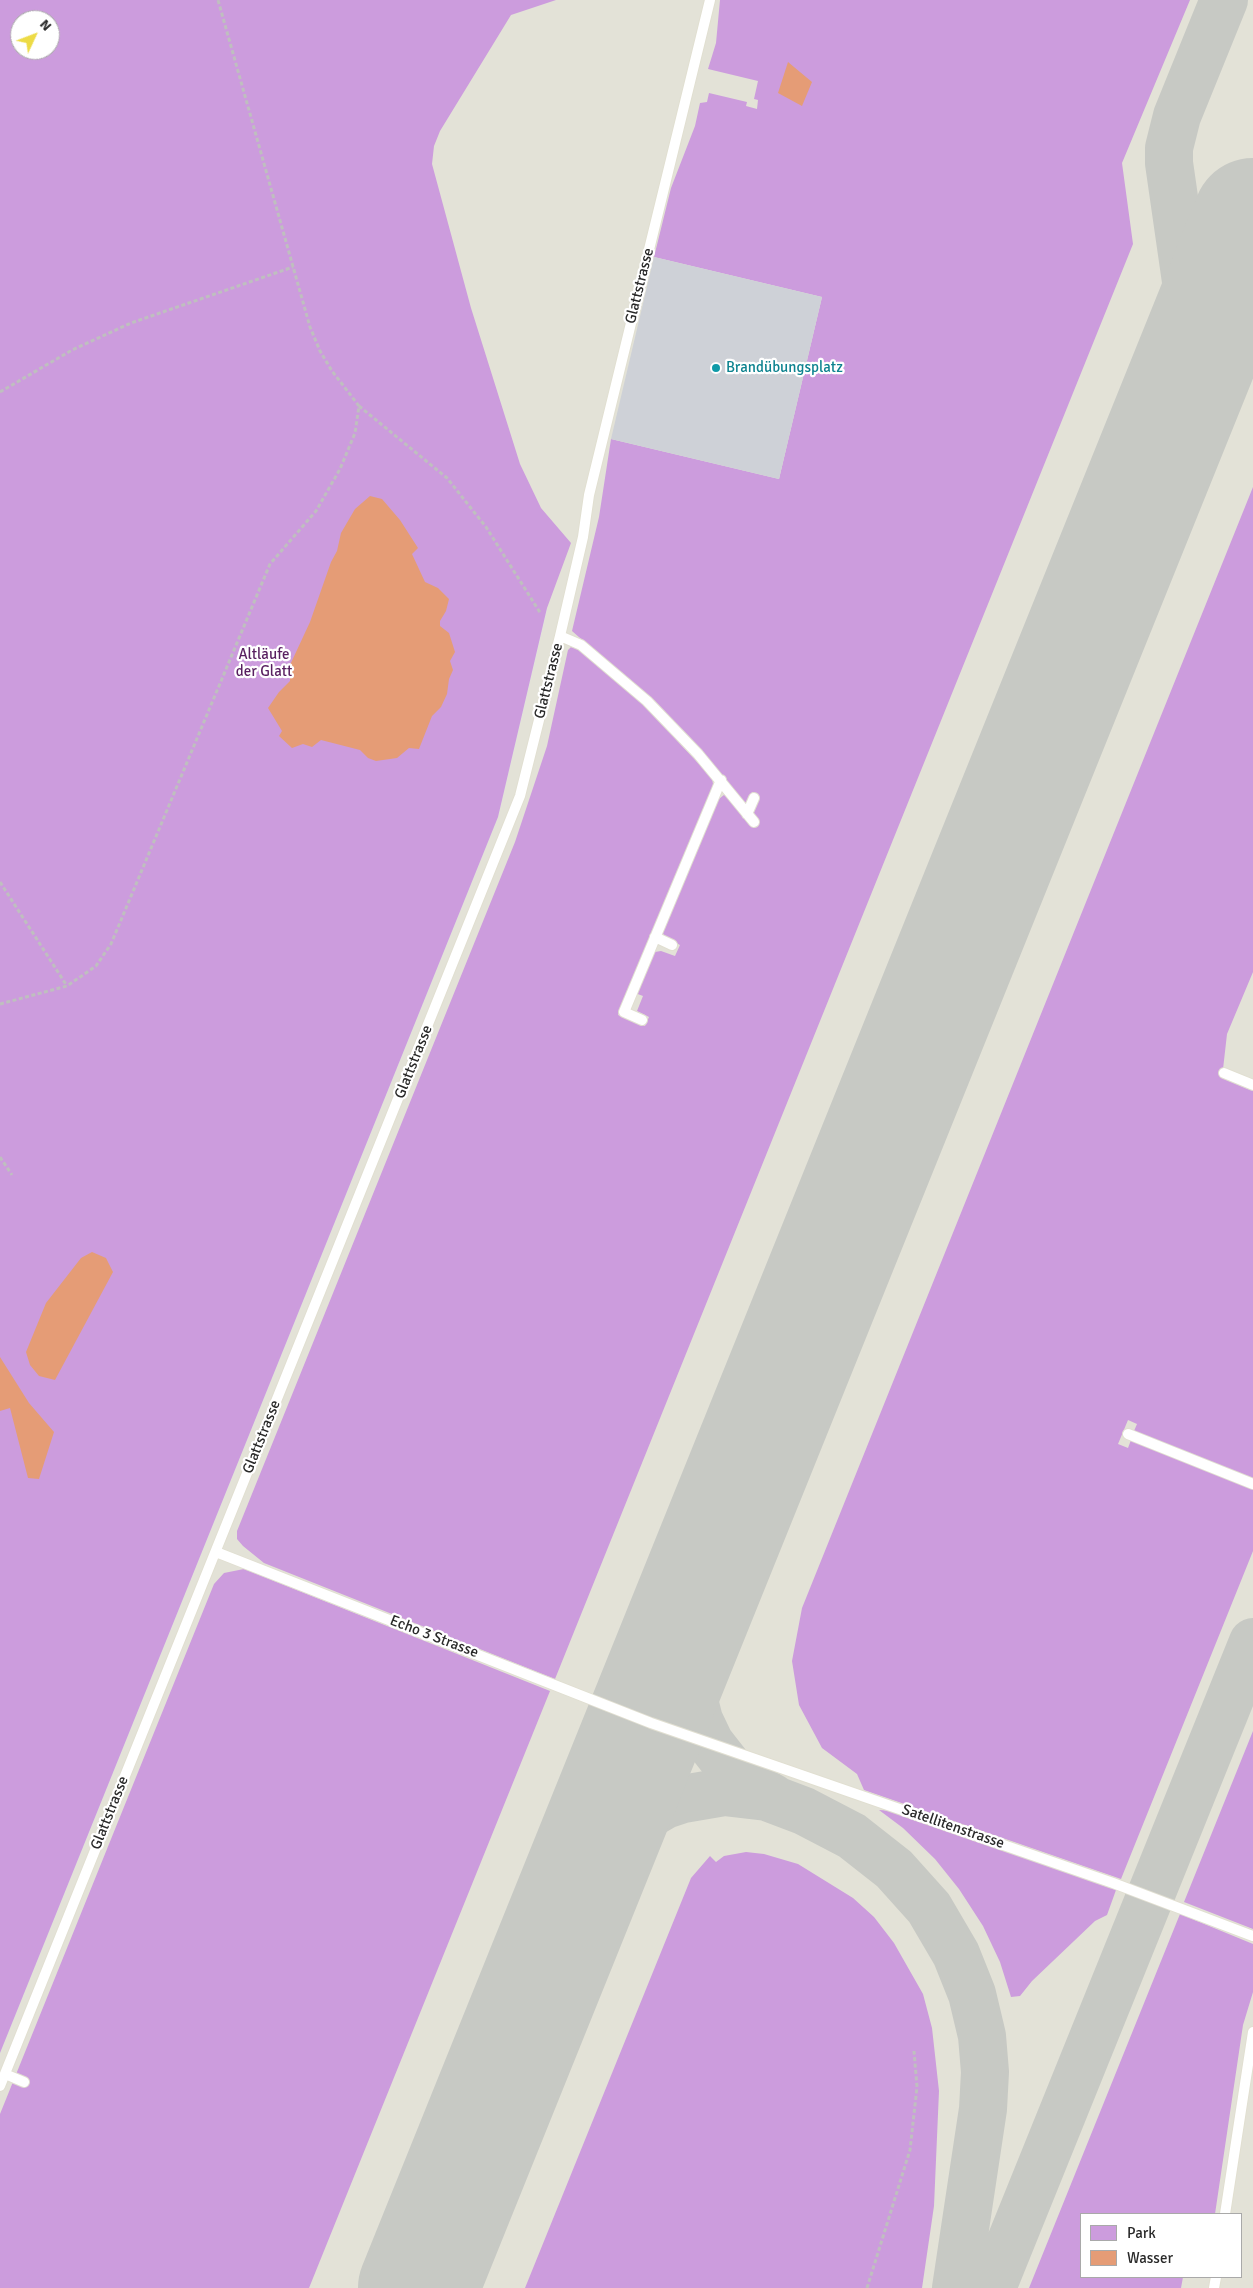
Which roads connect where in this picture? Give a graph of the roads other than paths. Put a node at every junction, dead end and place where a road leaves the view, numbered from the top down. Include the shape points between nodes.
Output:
1 (710, 0) edge
2 (560, 636) junction
3 (721, 780) junction
4 (754, 798) dead end
5 (655, 937) junction
6 (672, 945) dead end
7 (642, 1020) dead end
8 (1224, 1073) dead end
9 (1253, 1085) edge
10 (1128, 1434) dead end
11 (1253, 1484) edge
12 (216, 1552) junction
13 (652, 1723) joint
14 (1253, 1936) edge
15 (1253, 2032) edge
16 (5, 2074) junction
17 (24, 2082) dead end
18 (0, 2086) edge
19 (1225, 2213) edge

1 - 2 lane, Glattstrasse via 589,495
2 - 3 lane via 581,645 634,690 675,728
2 - 12 lane, Glattstrasse via 529,766 513,815
3 - 4 lane via 750,818
3 - 5 lane
5 - 6 lane
5 - 7 lane via 624,1012
8 - 9 lane
10 - 11 lane
12 - 13 lane, Echo 3 Strasse
12 - 16 lane, Glattstrasse
13 - 14 lane, Satellitenstrasse via 1113,1882
15 - 19 lane
16 - 17 lane
16 - 18 lane, Glattstrasse

